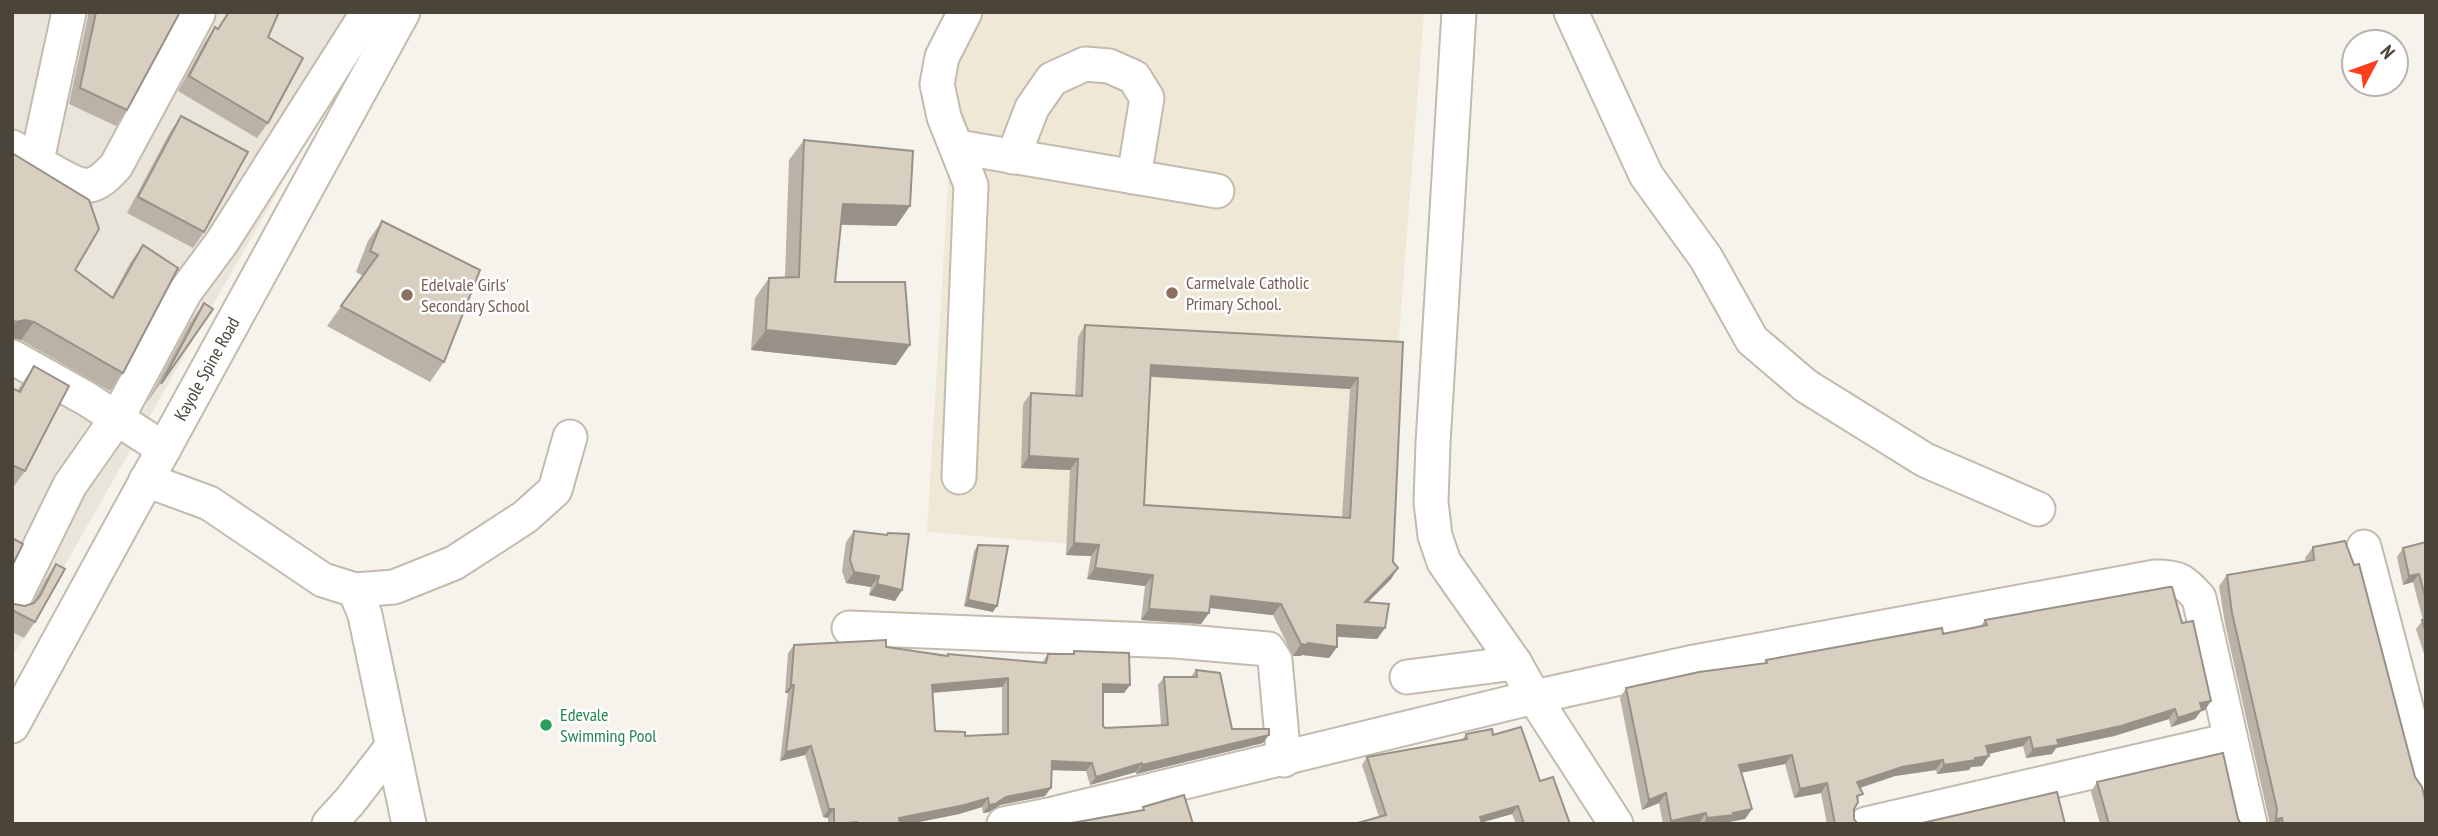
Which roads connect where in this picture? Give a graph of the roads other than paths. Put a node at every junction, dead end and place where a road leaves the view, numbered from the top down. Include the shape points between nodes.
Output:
1 (69, 12) edge
2 (368, 12) edge
3 (403, 12) edge
4 (965, 12) edge
5 (1459, 12) edge
6 (1571, 12) edge
7 (198, 14) edge
8 (958, 147) junction
9 (25, 154) edge
10 (1013, 157) junction
11 (1134, 177) junction
12 (1217, 191) dead end
13 (12, 357) edge
14 (117, 418) junction
15 (570, 437) dead end
16 (163, 449) junction
17 (959, 477) dead end
18 (146, 480) junction
19 (2038, 509) dead end
20 (2364, 547) dead end
21 (355, 590) junction
22 (12, 603) edge
23 (849, 628) dead end
24 (1515, 663) junction
25 (1407, 677) dead end
26 (1534, 697) junction
27 (12, 726) edge
28 (2230, 740) junction
29 (391, 748) junction
30 (1284, 760) junction
31 (2426, 783) edge
32 (329, 824) edge
33 (409, 824) edge
34 (1004, 824) edge
35 (1616, 824) edge
36 (1866, 824) edge
37 (2250, 824) edge

1 - 9 street
2 - 14 street via 222,242 185,292
3 - 16 street, Kayole Spine Road
4 - 8 street via 942,57 937,84 944,117
5 - 24 street via 1431,502 1444,562
6 - 19 street via 1646,175 1706,258 1752,340 1805,386 1925,460
7 - 9 street via 116,166 104,179 90,186 72,182
8 - 10 street
8 - 17 street via 971,185
10 - 11 street
10 - 11 street via 1032,108 1052,79 1085,64 1109,66 1134,77 1147,98
11 - 12 street
13 - 14 street
14 - 16 street
14 - 22 street via 70,485
15 - 21 street via 555,490 525,517 454,564 394,587
16 - 18 street, Kayole Spine Road
18 - 21 street via 209,503 323,580
18 - 27 street, Kayole Spine Road
20 - 31 street
21 - 29 street via 365,615
23 - 30 street via 1268,649 1275,660
24 - 25 street
24 - 26 street
26 - 28 street via 1702,660 2175,577 2199,598
26 - 30 street
26 - 35 street
28 - 36 street
28 - 37 street
29 - 32 street
29 - 33 street
30 - 34 street

